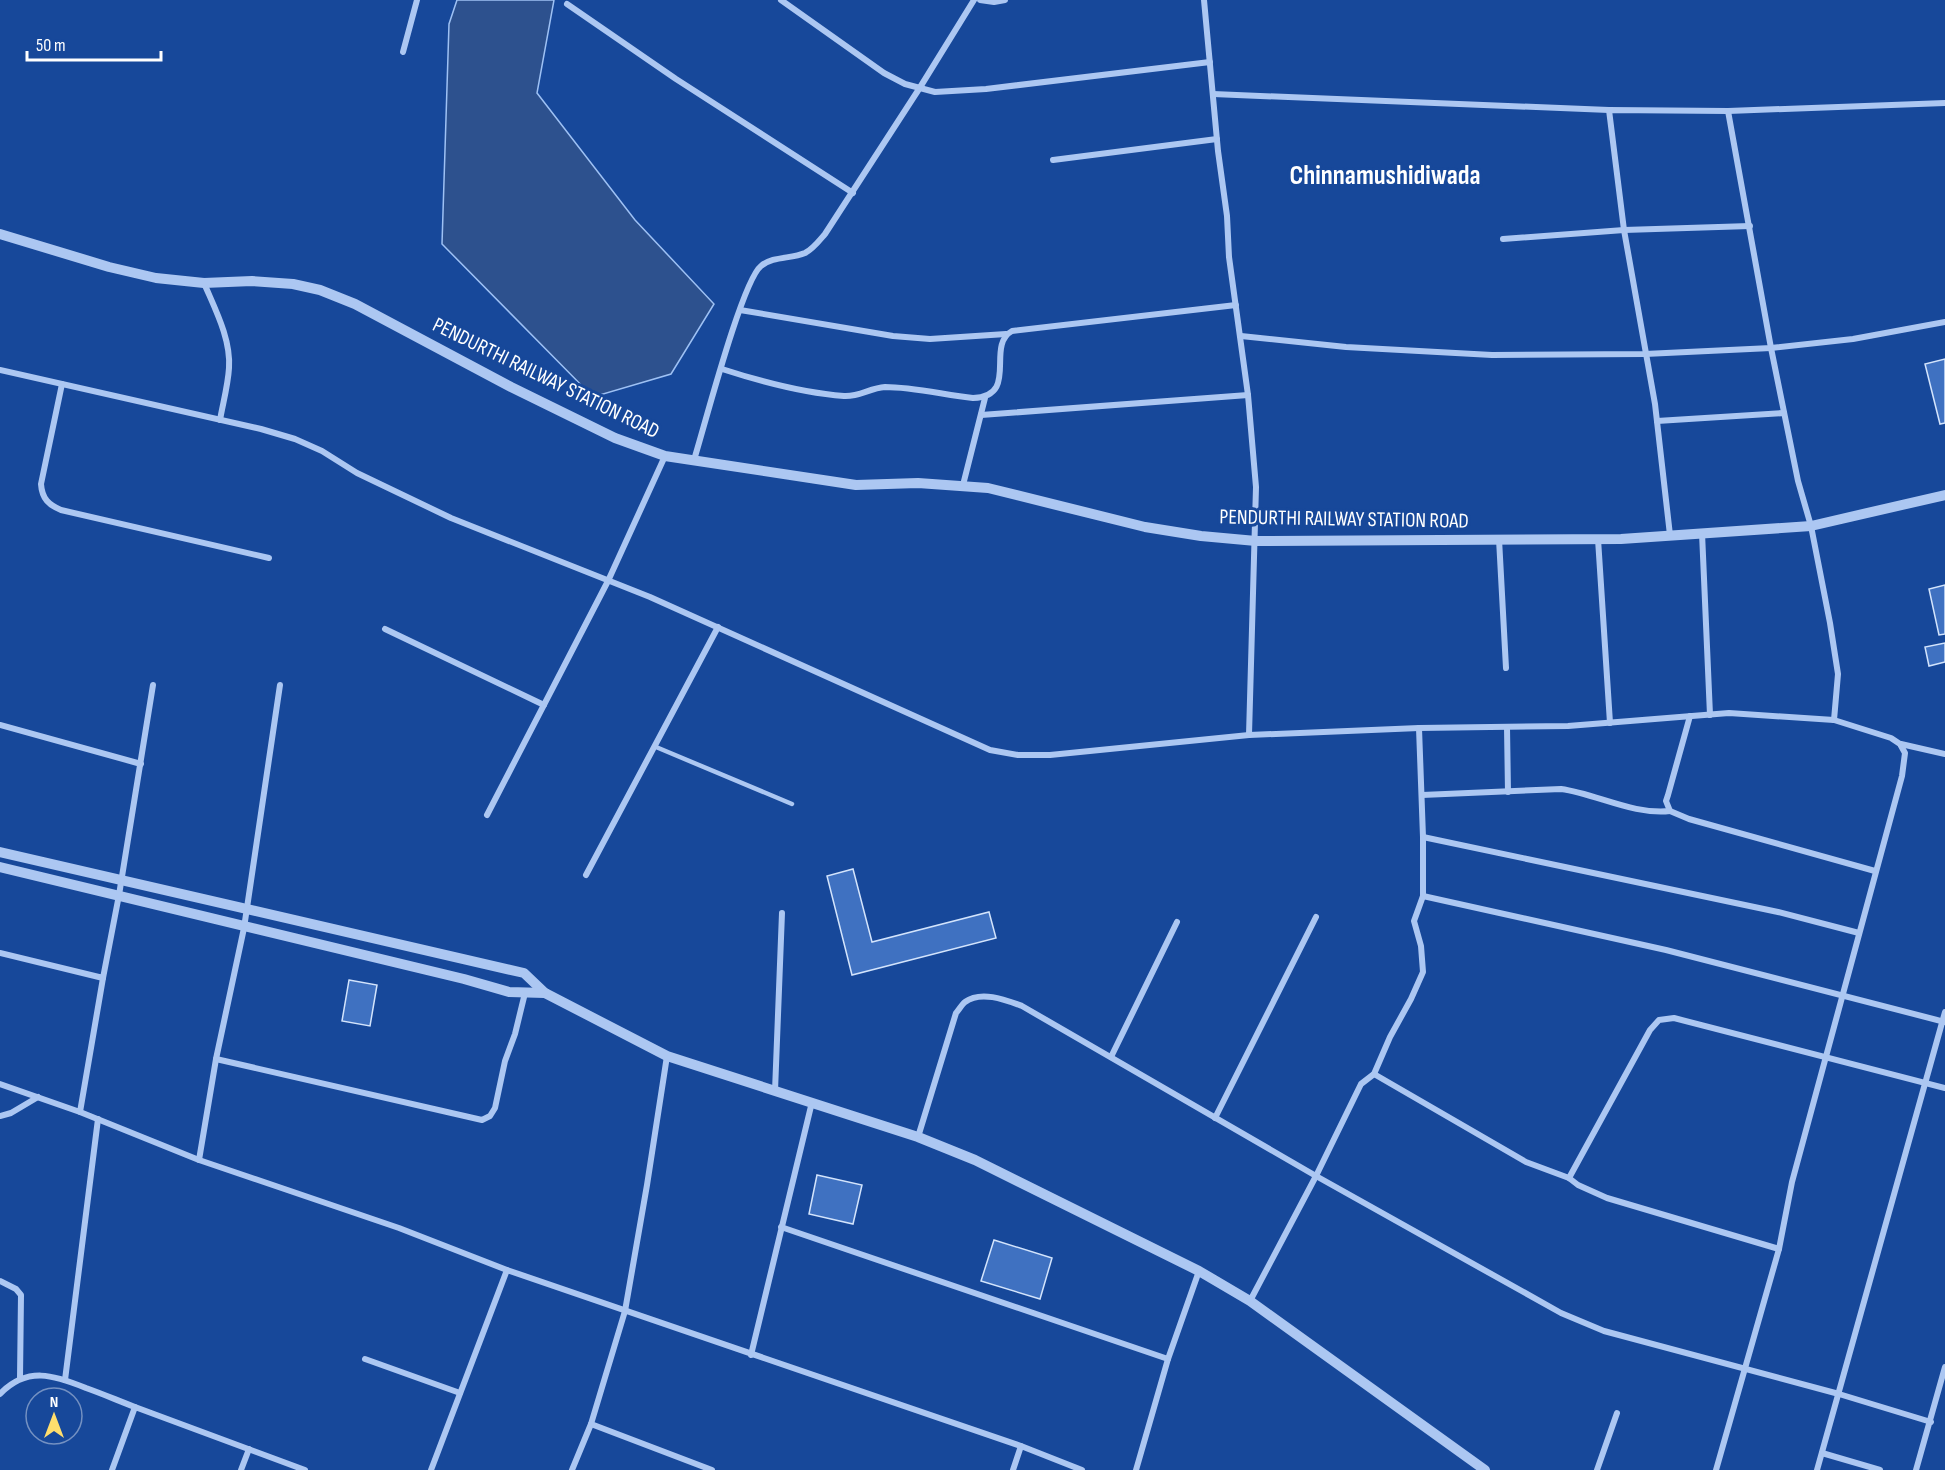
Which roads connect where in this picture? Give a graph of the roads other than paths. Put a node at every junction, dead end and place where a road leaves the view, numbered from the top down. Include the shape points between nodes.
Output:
1 (417, 0) edge
2 (781, 0) edge
3 (974, 0) edge
4 (980, 0) edge
5 (1005, 0) edge
6 (1204, 0) edge
7 (567, 4) dead end
8 (403, 52) dead end
9 (1210, 62) junction
10 (919, 88) junction
11 (1213, 94) junction
12 (1945, 103) edge
13 (1609, 110) junction
14 (1728, 111) junction
15 (1217, 139) junction
16 (1053, 160) dead end
17 (853, 193) junction
18 (1750, 226) junction
19 (1624, 230) junction
20 (0, 234) edge
21 (1503, 238) dead end
22 (204, 283) junction
23 (1236, 305) junction
24 (740, 310) junction
25 (1945, 322) edge
26 (1006, 334) junction
27 (1241, 336) junction
28 (1771, 348) junction
29 (1645, 354) junction
30 (722, 369) junction
31 (0, 370) edge
32 (62, 384) junction
33 (1248, 395) junction
34 (985, 398) junction
35 (1784, 413) junction
36 (981, 415) junction
37 (220, 420) junction
38 (1657, 422) junction
39 (665, 456) junction
40 (694, 460) junction
41 (963, 485) junction
42 (1945, 495) edge
43 (1811, 526) junction
44 (1702, 532) junction
45 (1670, 535) junction
46 (1598, 538) junction
47 (1498, 539) junction
48 (1256, 541) junction
49 (269, 558) dead end
50 (608, 581) junction
51 (718, 627) junction
52 (385, 629) dead end
53 (1506, 668) dead end
54 (153, 685) dead end
55 (279, 685) dead end
56 (544, 705) junction
57 (1710, 715) junction
58 (1690, 716) junction
59 (1834, 720) junction
60 (1610, 723) junction
61 (0, 724) edge
62 (1506, 726) junction
63 (1419, 728) junction
64 (1249, 735) junction
65 (1900, 744) junction
66 (656, 747) junction
67 (1945, 754) edge
68 (141, 764) junction
69 (1508, 792) junction
70 (1422, 795) junction
71 (792, 804) dead end
72 (1670, 811) junction
73 (487, 815) dead end
74 (1423, 837) junction
75 (0, 852) edge
76 (0, 867) edge
77 (1875, 871) junction
78 (586, 875) dead end
79 (122, 880) junction
80 (119, 896) junction
81 (1423, 896) junction
82 (247, 909) junction
83 (782, 913) dead end
84 (1316, 917) dead end
85 (1177, 922) dead end
86 (244, 928) junction
87 (1859, 933) junction
88 (0, 953) edge
89 (103, 978) junction
90 (525, 993) junction
91 (545, 993) junction
92 (1843, 996) junction
93 (1945, 1012) edge
94 (1944, 1021) edge
95 (667, 1056) junction
96 (1826, 1056) junction
97 (1110, 1057) junction
98 (216, 1059) junction
99 (1374, 1074) junction
100 (1925, 1083) junction
101 (0, 1084) edge
102 (1945, 1088) edge
103 (775, 1091) junction
104 (38, 1097) junction
105 (812, 1102) junction
106 (80, 1112) junction
107 (0, 1116) edge
108 (1215, 1118) junction
109 (98, 1119) junction
110 (918, 1137) junction
111 (199, 1160) junction
112 (1316, 1176) junction
113 (1569, 1178) junction
114 (781, 1227) junction
115 (1779, 1249) junction
116 (507, 1270) junction
117 (1199, 1272) junction
118 (0, 1281) edge
119 (1250, 1301) junction
120 (625, 1311) junction
121 (751, 1355) junction
122 (365, 1359) dead end
123 (1168, 1359) junction
124 (1945, 1367) edge
125 (1746, 1368) junction
126 (20, 1378) junction
127 (65, 1380) junction
128 (460, 1393) junction
129 (0, 1394) edge
130 (1839, 1394) junction
131 (135, 1407) junction
132 (1617, 1413) dead end
133 (1931, 1422) junction
134 (591, 1424) junction
135 (1021, 1446) junction
136 (249, 1449) junction
137 (1822, 1453) junction
138 (692, 1467) edge
139 (112, 1470) edge
140 (241, 1470) edge
141 (305, 1470) edge
142 (431, 1470) edge
143 (572, 1470) edge
144 (712, 1470) edge
145 (1013, 1470) edge
146 (1082, 1470) edge
147 (1136, 1470) edge
148 (1485, 1470) edge
149 (1597, 1470) edge
150 (1716, 1470) edge
151 (1817, 1470) edge
152 (1880, 1470) edge
153 (1916, 1470) edge

1 - 8 street
2 - 10 street via 875,68
3 - 10 street
4 - 5 street
6 - 9 street
7 - 17 street
9 - 10 street via 947,92
9 - 11 street
10 - 17 street
11 - 13 street
11 - 15 street
12 - 14 street
13 - 14 street
13 - 19 street
14 - 18 street
15 - 16 street
15 - 23 street
17 - 24 street via 815,245 806,252 762,264 755,271
18 - 19 street
18 - 28 street
19 - 21 street
19 - 29 street
20 - 22 street, PENDURTHI RAILWAY STATION ROAD via 128,271
22 - 37 street via 228,350 229,368
22 - 39 street, PENDURTHI RAILWAY STATION ROAD via 252,281 320,290 355,304 615,438
23 - 26 street via 1020,329
23 - 27 street
24 - 26 street via 893,336 930,339
24 - 30 street
25 - 28 street via 1853,339
26 - 34 street via 997,385
27 - 29 street via 1346,347 1492,355
27 - 33 street
28 - 29 street
28 - 35 street
29 - 38 street
30 - 34 street via 816,393 850,396 886,387
30 - 40 street
31 - 32 street
32 - 37 street
32 - 49 street via 41,484 51,506
33 - 36 street
33 - 48 street
34 - 36 street
35 - 38 street
35 - 43 street
36 - 41 street
37 - 50 street via 295,439 441,513
38 - 45 street
39 - 40 street, PENDURTHI RAILWAY STATION ROAD
39 - 50 street
40 - 41 street, PENDURTHI RAILWAY STATION ROAD via 856,485
41 - 48 street, PENDURTHI RAILWAY STATION ROAD via 1016,494 1145,527
42 - 43 street, PENDURTHI RAILWAY STATION ROAD
43 - 44 street, PENDURTHI RAILWAY STATION ROAD
43 - 59 street via 1838,674
44 - 45 street, PENDURTHI RAILWAY STATION ROAD
44 - 57 street
45 - 46 street, PENDURTHI RAILWAY STATION ROAD
46 - 47 street, PENDURTHI RAILWAY STATION ROAD
46 - 60 street
47 - 48 street, PENDURTHI RAILWAY STATION ROAD
47 - 53 street
48 - 64 street
50 - 51 street
50 - 56 street
51 - 64 street via 990,750 1050,755
51 - 66 street
52 - 56 street
54 - 68 street
55 - 82 street
56 - 73 street
57 - 58 street
57 - 59 street via 1760,713
58 - 60 street
58 - 72 street via 1666,801
59 - 65 street
60 - 62 street
61 - 68 street
62 - 63 street
62 - 69 street
63 - 64 street
63 - 70 street
65 - 67 street
65 - 77 street via 1905,765
66 - 71 lane
66 - 78 street
68 - 79 street
69 - 70 street
69 - 72 street via 1561,789 1649,812
70 - 74 street
72 - 77 street
74 - 81 street
74 - 87 street via 1734,902
75 - 79 street
76 - 80 street
77 - 87 street
79 - 80 street
79 - 82 street
80 - 86 street
80 - 89 street
81 - 92 street via 1666,950
81 - 99 street via 1414,921 1423,972
82 - 86 street
82 - 91 street via 524,973
83 - 103 street
84 - 108 street
85 - 97 street
86 - 90 street
86 - 98 street
87 - 92 street
88 - 89 street
89 - 106 street
90 - 91 street
90 - 98 street via 495,1108 482,1120
91 - 95 street
92 - 94 street
92 - 96 street
93 - 94 street
94 - 100 street
95 - 103 street
95 - 120 street
96 - 100 street
96 - 113 street via 1674,1018 1659,1020
96 - 115 street via 1792,1182
97 - 108 street
97 - 110 street via 1022,1006 988,997 974,998 956,1013
98 - 111 street
99 - 112 street via 1361,1084
99 - 113 street via 1526,1162
100 - 102 street
100 - 130 street
101 - 104 street
103 - 105 street
104 - 106 street
104 - 107 street
105 - 110 street
105 - 114 street
106 - 109 street
108 - 112 street
109 - 111 street
109 - 127 street
110 - 117 street via 975,1160
111 - 116 street via 399,1228
112 - 119 street
112 - 125 street via 1561,1313 1604,1331
113 - 115 street via 1607,1198
114 - 121 street
114 - 123 street
115 - 125 street
116 - 120 street
116 - 128 street
117 - 119 street
117 - 123 street
118 - 126 street via 21,1295
119 - 148 street
120 - 121 street
120 - 134 street
121 - 135 street
122 - 128 street
123 - 147 street
124 - 133 street
125 - 130 street
125 - 150 street
126 - 127 street via 45,1375
126 - 129 street
127 - 131 street
128 - 142 street
130 - 133 street
130 - 137 street
131 - 136 street
131 - 139 street
132 - 149 street
133 - 153 street
134 - 138 street
134 - 143 street
135 - 145 street
135 - 146 street
136 - 140 street
136 - 141 street
137 - 151 street
137 - 152 street
138 - 144 street

